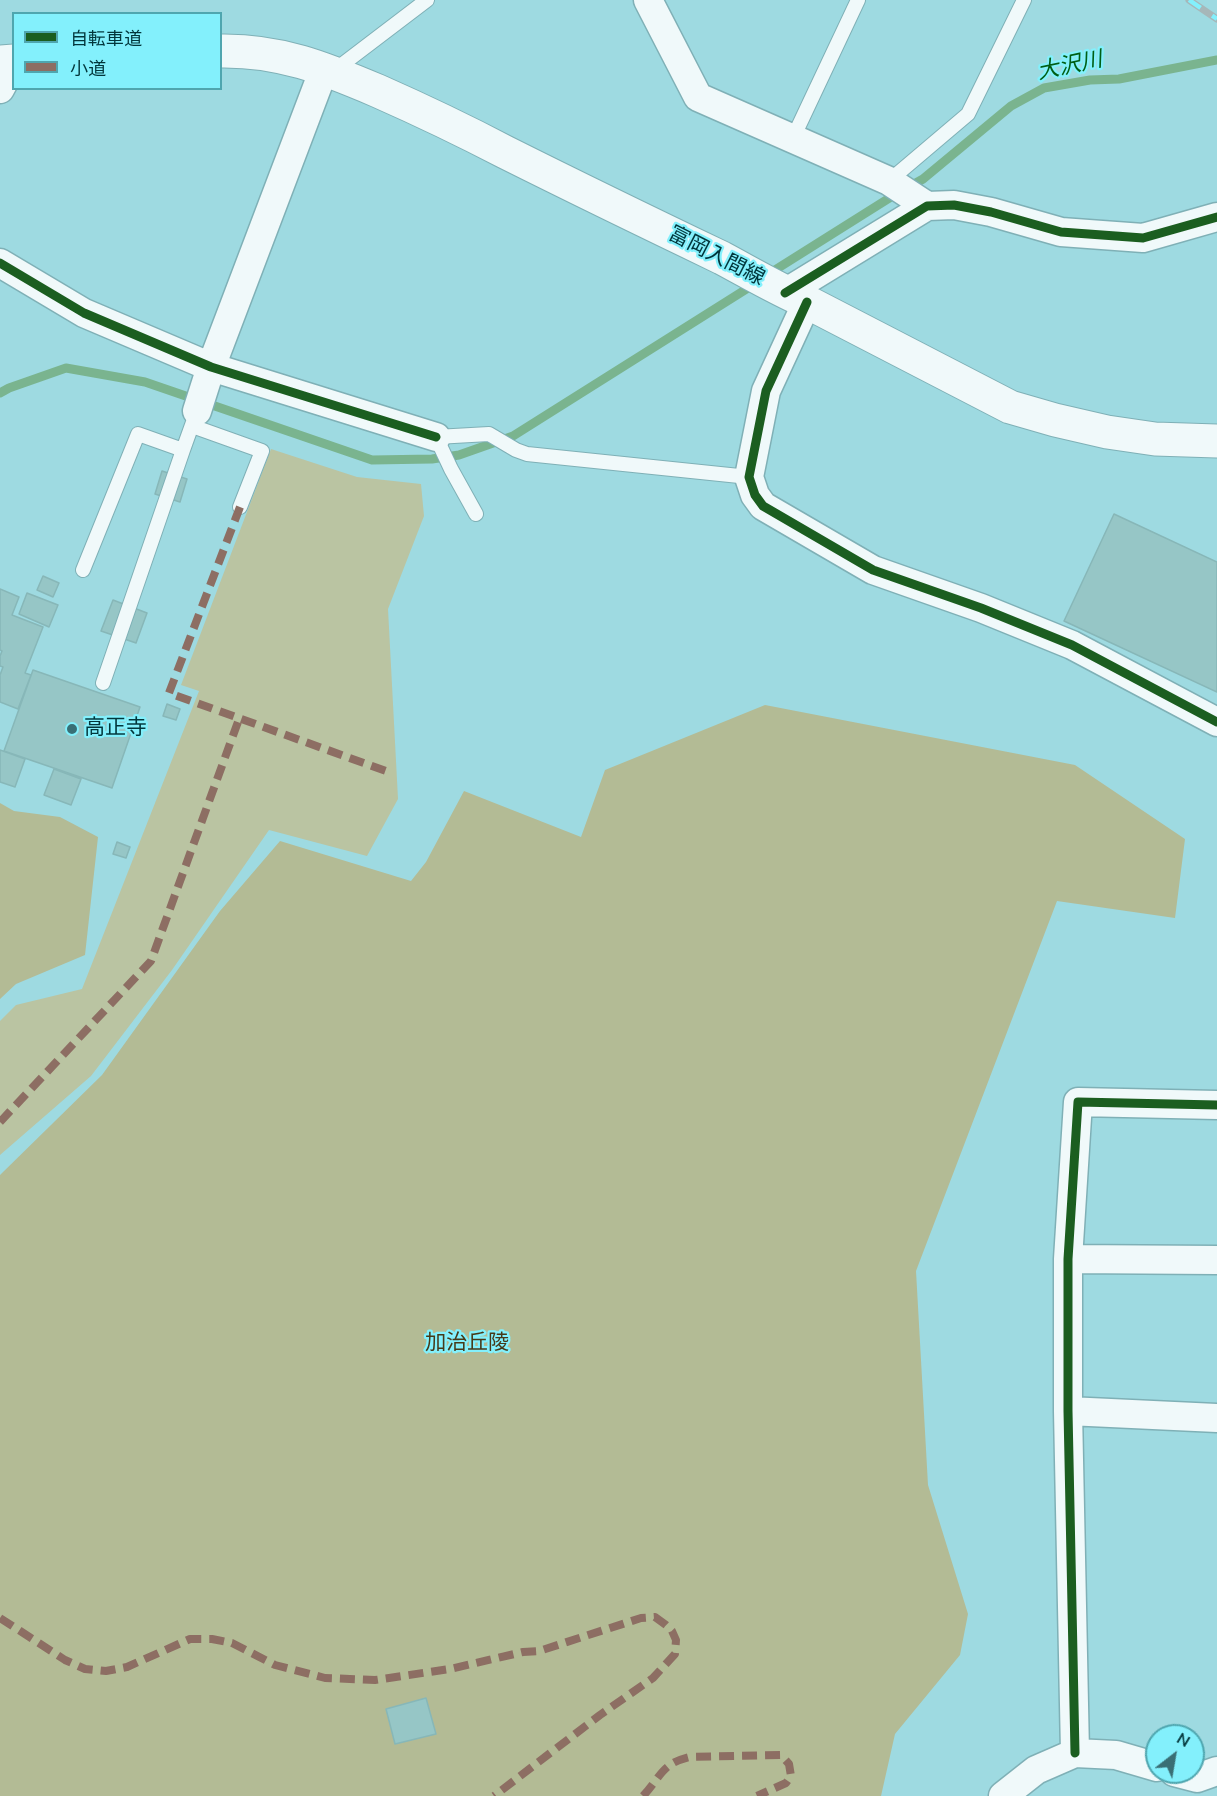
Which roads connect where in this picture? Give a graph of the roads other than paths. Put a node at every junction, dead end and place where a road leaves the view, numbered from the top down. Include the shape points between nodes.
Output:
1 (426, 0) edge
2 (648, 0) edge
3 (858, 0) edge
4 (1024, 0) edge
5 (222, 51) edge
6 (12, 66) edge
7 (329, 70) junction
8 (0, 89) edge
9 (793, 138) junction
10 (890, 182) junction
11 (926, 205) junction
12 (1217, 217) edge
13 (0, 263) edge
14 (790, 294) junction
15 (211, 367) junction
16 (197, 410) junction
17 (438, 441) junction
18 (1217, 441) edge
19 (183, 450) junction
20 (749, 477) junction
21 (240, 507) dead end
22 (476, 514) dead end
23 (83, 570) dead end
24 (103, 682) dead end
25 (1217, 723) edge
26 (1217, 1105) edge
27 (1068, 1259) junction
28 (1217, 1260) edge
29 (1068, 1411) junction
30 (1217, 1418) edge
31 (1075, 1753) junction
32 (1145, 1763) edge
33 (1003, 1796) edge

1 - 7 lane
2 - 9 street via 698,97
3 - 9 lane
4 - 10 lane via 968,114
5 - 7 main road, 富岡入間線 via 246,50
6 - 8 street
7 - 14 main road, 富岡入間線 via 433,115
7 - 15 street
9 - 10 street
10 - 11 street
11 - 12 street via 991,212 1061,232 1143,238
11 - 14 street
13 - 15 street via 84,313
14 - 18 main road, 富岡入間線 via 1010,407 1107,432 1155,439
14 - 20 street
15 - 16 street
15 - 17 street
16 - 19 lane
16 - 21 lane via 262,451
17 - 20 lane via 489,434 526,454
17 - 22 lane
19 - 23 lane via 138,434
19 - 24 lane
20 - 25 street via 763,506 873,570 1072,645
26 - 27 street via 1078,1102
27 - 28 street
27 - 29 street
29 - 30 street
29 - 31 street
31 - 32 street via 1116,1755
31 - 33 street via 1036,1770

